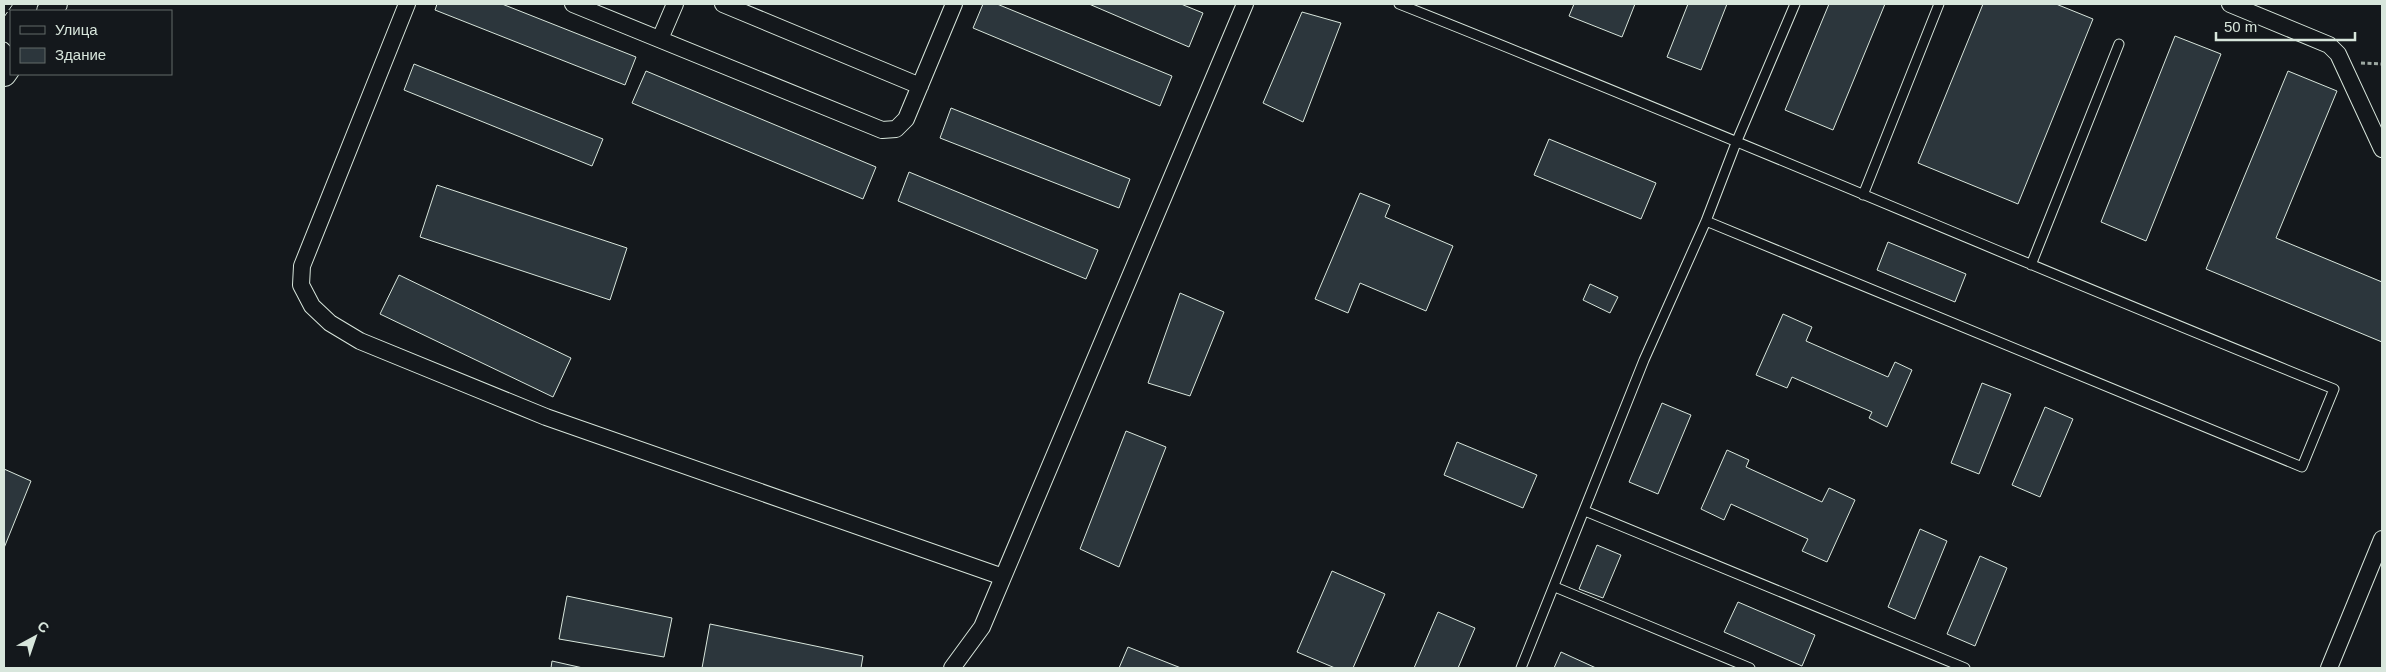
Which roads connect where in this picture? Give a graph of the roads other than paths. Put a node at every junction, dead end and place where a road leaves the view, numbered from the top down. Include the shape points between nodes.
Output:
1 (407, 4) edge
2 (574, 4) edge
3 (675, 4) edge
4 (723, 4) edge
5 (954, 4) edge
6 (1399, 4) edge
7 (1795, 4) edge
8 (1939, 4) edge
9 (2230, 4) edge
10 (1242, 5) edge
11 (660, 39) junction
12 (2119, 44) dead end
13 (920, 86) junction
14 (1736, 143) junction
15 (2382, 150) edge
16 (1863, 195) junction
17 (1706, 221) junction
18 (2031, 265) junction
19 (1585, 511) junction
20 (2382, 538) edge
21 (1003, 577) junction
22 (1555, 586) junction
23 (952, 668) edge
24 (1521, 668) edge
25 (1750, 668) edge
26 (1965, 668) edge
27 (2329, 668) edge

1 - 21 street via 302,266 301,285 312,306 360,341 546,417
2 - 11 street
3 - 11 street
4 - 13 street
5 - 13 street
6 - 14 lane
7 - 14 lane
8 - 16 lane
9 - 15 street via 2329,45 2340,58
10 - 21 street
11 - 13 street via 882,130 896,129 906,119
12 - 18 lane
14 - 16 lane
14 - 17 lane
16 - 18 lane
17 - 18 lane via 2302,467 2334,389
17 - 19 lane via 1644,360
19 - 22 lane
19 - 26 lane
20 - 27 street
21 - 23 street via 982,627
22 - 24 lane
22 - 25 lane

